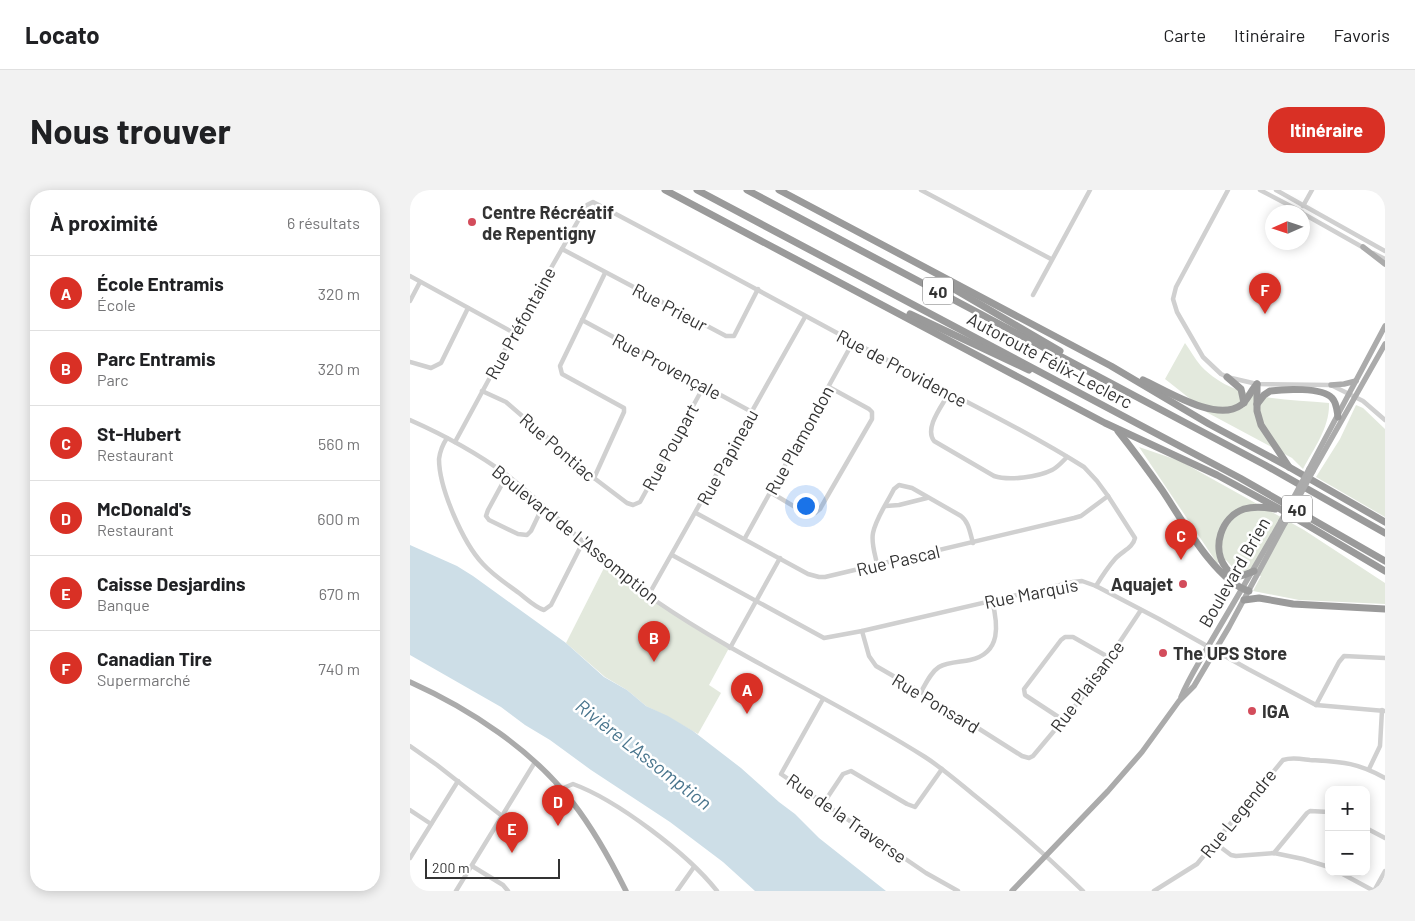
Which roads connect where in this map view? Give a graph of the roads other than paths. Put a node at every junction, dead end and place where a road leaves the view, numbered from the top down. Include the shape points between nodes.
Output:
1 (665, 190) edge
2 (697, 190) edge
3 (747, 190) edge
4 (779, 190) edge
5 (921, 190) edge
6 (1090, 190) edge
7 (1228, 190) edge
8 (1260, 190) edge
9 (1276, 190) edge
10 (1312, 190) edge
11 (587, 205) joint
12 (1288, 205) edge
13 (1303, 205) joint
14 (1310, 209) edge
15 (1310, 217) edge
16 (1363, 247) junction
17 (562, 248) junction
18 (1385, 251) edge
19 (904, 257) junction
20 (1051, 259) junction
21 (1385, 259) edge
22 (1385, 264) edge
23 (605, 273) junction
24 (410, 276) edge
25 (420, 282) junction
26 (850, 288) junction
27 (758, 289) junction
28 (1033, 295) dead end
29 (410, 301) edge
30 (468, 308) junction
31 (805, 316) junction
32 (582, 320) junction
33 (1385, 326) edge
34 (514, 333) junction
35 (853, 342) junction
36 (1385, 344) edge
37 (410, 362) edge
38 (1111, 366) junction
39 (1227, 377) junction
40 (1356, 381) junction
41 (1257, 384) junction
42 (1330, 385) junction
43 (704, 386) junction
44 (829, 387) junction
45 (482, 390) junction
46 (1075, 390) junction
47 (1128, 392) junction
48 (949, 393) junction
49 (1349, 395) junction
50 (1356, 397) junction
51 (1244, 403) junction
52 (1257, 404) junction
53 (752, 412) junction
54 (1338, 417) junction
55 (410, 420) edge
56 (1385, 420) edge
57 (1116, 428) junction
58 (447, 438) junction
59 (455, 442) junction
60 (1067, 457) junction
61 (1289, 467) junction
62 (1311, 470) junction
63 (507, 475) junction
64 (594, 478) junction
65 (770, 492) junction
66 (1108, 496) junction
67 (927, 498) junction
68 (633, 505) joint
69 (544, 506) junction
70 (886, 506) junction
71 (1280, 510) junction
72 (696, 513) junction
73 (1283, 522) junction
74 (1385, 522) edge
75 (1385, 533) edge
76 (745, 538) junction
77 (583, 542) junction
78 (973, 543) junction
79 (672, 555) junction
80 (780, 558) junction
81 (1385, 560) edge
82 (877, 564) junction
83 (1254, 571) junction
84 (1385, 571) edge
85 (1096, 586) junction
86 (1246, 590) junction
87 (648, 596) junction
88 (992, 600) junction
89 (1244, 600) junction
90 (755, 601) junction
91 (1141, 610) junction
92 (1385, 610) edge
93 (862, 630) junction
94 (1208, 647) junction
95 (730, 648) junction
96 (1215, 651) junction
97 (1110, 658) junction
98 (1385, 658) edge
99 (410, 682) edge
100 (921, 692) junction
101 (823, 699) junction
102 (1179, 701) junction
103 (1316, 705) junction
104 (1384, 710) edge
105 (1063, 720) junction
106 (410, 746) edge
107 (1029, 758) joint
108 (535, 762) junction
109 (942, 769) junction
110 (1368, 769) junction
111 (1385, 778) edge
112 (458, 781) junction
113 (561, 789) junction
114 (823, 804) junction
115 (410, 810) edge
116 (1325, 812) edge
117 (502, 816) junction
118 (431, 824) junction
119 (1370, 830) edge
120 (1385, 838) edge
121 (1215, 843) junction
122 (1274, 854) junction
123 (1046, 856) junction
124 (410, 858) edge
125 (472, 866) junction
126 (1325, 866) edge
127 (694, 868) junction
128 (1385, 871) edge
129 (1346, 876) edge
130 (1154, 890) edge
131 (456, 891) edge
132 (508, 891) edge
133 (626, 891) edge
134 (677, 891) edge
135 (717, 891) edge
136 (958, 891) edge
137 (1012, 891) edge
138 (1083, 891) edge
139 (1374, 891) edge

1 - 26 highway
2 - 46 highway, Autoroute Félix-Leclerc / 40
3 - 47 highway, Autoroute Félix-Leclerc / 40
4 - 19 highway
5 - 20 street
6 - 20 street
7 - 39 street via 1176,287 1173,299 1200,352 1211,366
8 - 12 street
9 - 13 street
10 - 13 street
11 - 17 street, Rue Préfontaine
11 - 27 street, Rue de Providence via 593,202
14 - 18 street
15 - 16 street
16 - 21 street
16 - 22 main road
17 - 23 street, Rue Prieur
17 - 34 street, Rue Préfontaine
19 - 38 highway
19 - 47 highway
20 - 28 street
23 - 27 street, Rue Prieur via 728,337 734,336
23 - 32 street
24 - 25 street
25 - 29 street
25 - 30 street
26 - 46 highway
26 - 57 highway
27 - 31 street, Rue de Providence
30 - 34 street
30 - 37 street via 438,366 427,368
31 - 35 street, Rue de Providence
31 - 53 street, Rue Papineau
32 - 43 street, Rue Provençale
32 - 64 street via 561,361 560,371 624,408
33 - 40 main road, Boulevard Brien
34 - 45 street, Rue Préfontaine
35 - 44 street, Rue Plamondon
35 - 48 street, Rue de Providence
36 - 50 main road, Boulevard Brien
38 - 51 highway via 1212,410 1231,410
38 - 61 highway
39 - 41 street
39 - 51 highway via 1240,389
40 - 42 main road
40 - 49 main road, Boulevard Brien
41 - 42 street
41 - 51 highway
41 - 52 highway
42 - 49 street
43 - 53 street, Rue Provençale
43 - 68 street, Rue Poupart via 640,502
44 - 65 street, Rue Plamondon
44 - 65 street via 869,409 872,419 815,513 806,513
45 - 59 street, Rue Préfontaine
45 - 64 street, Rue Pontiac via 506,402
46 - 81 highway, Autoroute Félix-Leclerc / 40
47 - 75 highway, Autoroute Félix-Leclerc / 40
48 - 60 street, Rue de Providence
48 - 60 street via 932,426 931,438 994,476 1016,479 1051,471
49 - 50 street
49 - 54 main road, Boulevard Brien
50 - 56 street
50 - 62 main road, Boulevard Brien
52 - 54 highway via 1270,391 1313,391 1332,398
52 - 61 highway via 1262,429
53 - 72 street, Rue Papineau
54 - 62 main road, Boulevard Brien
55 - 58 street, Boulevard de L'Assomption
57 - 71 highway via 1194,463
57 - 86 highway via 1213,563
58 - 59 street, Boulevard de L'Assomption
58 - 77 street via 440,459 450,504 468,544 496,576 544,610 551,605
59 - 63 street, Boulevard de L'Assomption
60 - 66 street, Rue de Providence via 1084,467
61 - 74 highway
62 - 73 main road, Boulevard Brien, bridge
63 - 69 street, Boulevard de L'Assomption
63 - 69 street via 488,510 486,516 489,520 527,535
64 - 68 street, Rue Pontiac
65 - 76 street, Rue Plamondon
66 - 78 street, Rue Pascal via 1081,516
66 - 85 street, Rue de Providence via 1135,538 1104,572
67 - 70 street
67 - 70 street via 912,488 899,486 894,489
67 - 78 street via 965,519
69 - 77 street, Boulevard de L'Assomption
70 - 82 street via 873,533
71 - 83 highway via 1244,509 1231,517 1222,532 1219,552 1226,569 1239,576
71 - 84 highway
72 - 76 street, Rue Pascal
72 - 79 street, Rue Papineau
73 - 83 main road, Boulevard Brien
73 - 86 main road, Boulevard Brien
76 - 80 street, Rue Pascal
77 - 87 street, Boulevard de L'Assomption
78 - 82 street, Rue Pascal
79 - 87 street, Rue Papineau
79 - 90 street, Rue Marquis
80 - 82 street, Rue Pascal via 819,577
80 - 90 street
83 - 86 main road, Boulevard Brien
85 - 88 street, Rue Marquis via 1082,581 1073,582
85 - 91 street, Rue Marquis
86 - 89 main road, Boulevard Brien
86 - 94 main road, Boulevard Brien
87 - 95 street, Boulevard de L'Assomption
88 - 93 street, Rue Marquis
88 - 100 street via 997,619 994,643 975,659 941,666
89 - 92 highway via 1259,598 1293,604
89 - 96 main road, Boulevard Brien
90 - 93 street, Rue Marquis via 824,638
90 - 95 street
91 - 94 street, Rue Marquis
91 - 97 street, Rue Plaisance
93 - 100 street, Rue Ponsard via 869,656 876,666
94 - 96 street, Rue Marquis
94 - 102 main road, Boulevard Brien
95 - 101 street, Boulevard de L'Assomption
96 - 102 main road, Boulevard Brien via 1194,686
96 - 103 street, Rue Marquis
97 - 105 street, Rue Plaisance
97 - 105 street via 1068,636 1055,647 1023,692
98 - 103 street via 1344,656
99 - 108 main road via 455,704
100 - 107 street, Rue Ponsard
101 - 109 street, Boulevard de L'Assomption
101 - 114 street, Rue de la Traverse via 781,774
102 - 123 main road, Boulevard Brien via 1122,776
103 - 104 street, Rue Marquis
104 - 110 street via 1380,746
105 - 107 street, Rue Plaisance
106 - 112 street
108 - 113 main road
108 - 117 street
109 - 114 street via 915,806 851,772 844,774
109 - 123 street, Boulevard de L'Assomption
110 - 111 street, Rue Legendre
110 - 121 street, Rue Legendre via 1340,761 1283,760
112 - 117 street
112 - 118 street
113 - 127 street via 573,784 582,787 621,810 674,848
113 - 133 main road via 590,829
114 - 136 street, Rue de la Traverse
115 - 118 street
116 - 122 street via 1307,813
117 - 125 street
118 - 124 street
119 - 120 street
121 - 122 street via 1236,856
121 - 130 street, Rue Legendre via 1197,864
122 - 126 street
123 - 137 main road, Boulevard Brien
123 - 138 street, Boulevard de L'Assomption
125 - 131 street
125 - 132 street
127 - 134 street
127 - 135 street
128 - 139 street
129 - 139 street

